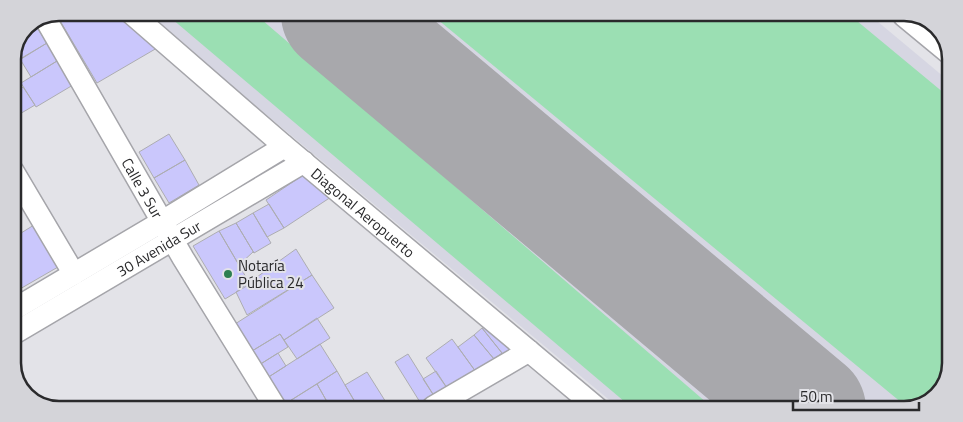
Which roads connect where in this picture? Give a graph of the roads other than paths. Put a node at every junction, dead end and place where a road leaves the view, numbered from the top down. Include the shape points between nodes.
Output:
1 (140, 21) edge
2 (911, 22) edge
3 (48, 23) edge
4 (939, 45) edge
5 (283, 145) junction
6 (304, 162) junction
7 (21, 185) edge
8 (163, 221) junction
9 (173, 240) junction
10 (74, 274) junction
11 (21, 305) edge
12 (21, 329) edge
13 (529, 351) junction
14 (271, 401) edge
15 (446, 401) edge
16 (590, 401) edge

1 - 5 street, Diagonal Aeropuerto
2 - 4 street
3 - 8 street, Calle 3 Sur
5 - 6 street, Diagonal Aeropuerto
5 - 8 street, 30 Avenida Sur
6 - 9 street, 30 Avenida Sur
6 - 13 street, Diagonal Aeropuerto
7 - 10 street
8 - 9 street, Calle 3 Sur
8 - 10 street, 30 Avenida Sur
9 - 12 street, 30 Avenida Sur
9 - 14 street, Calle 3 Sur
10 - 11 street, 30 Avenida Sur
13 - 15 street
13 - 16 street, Diagonal Aeropuerto

